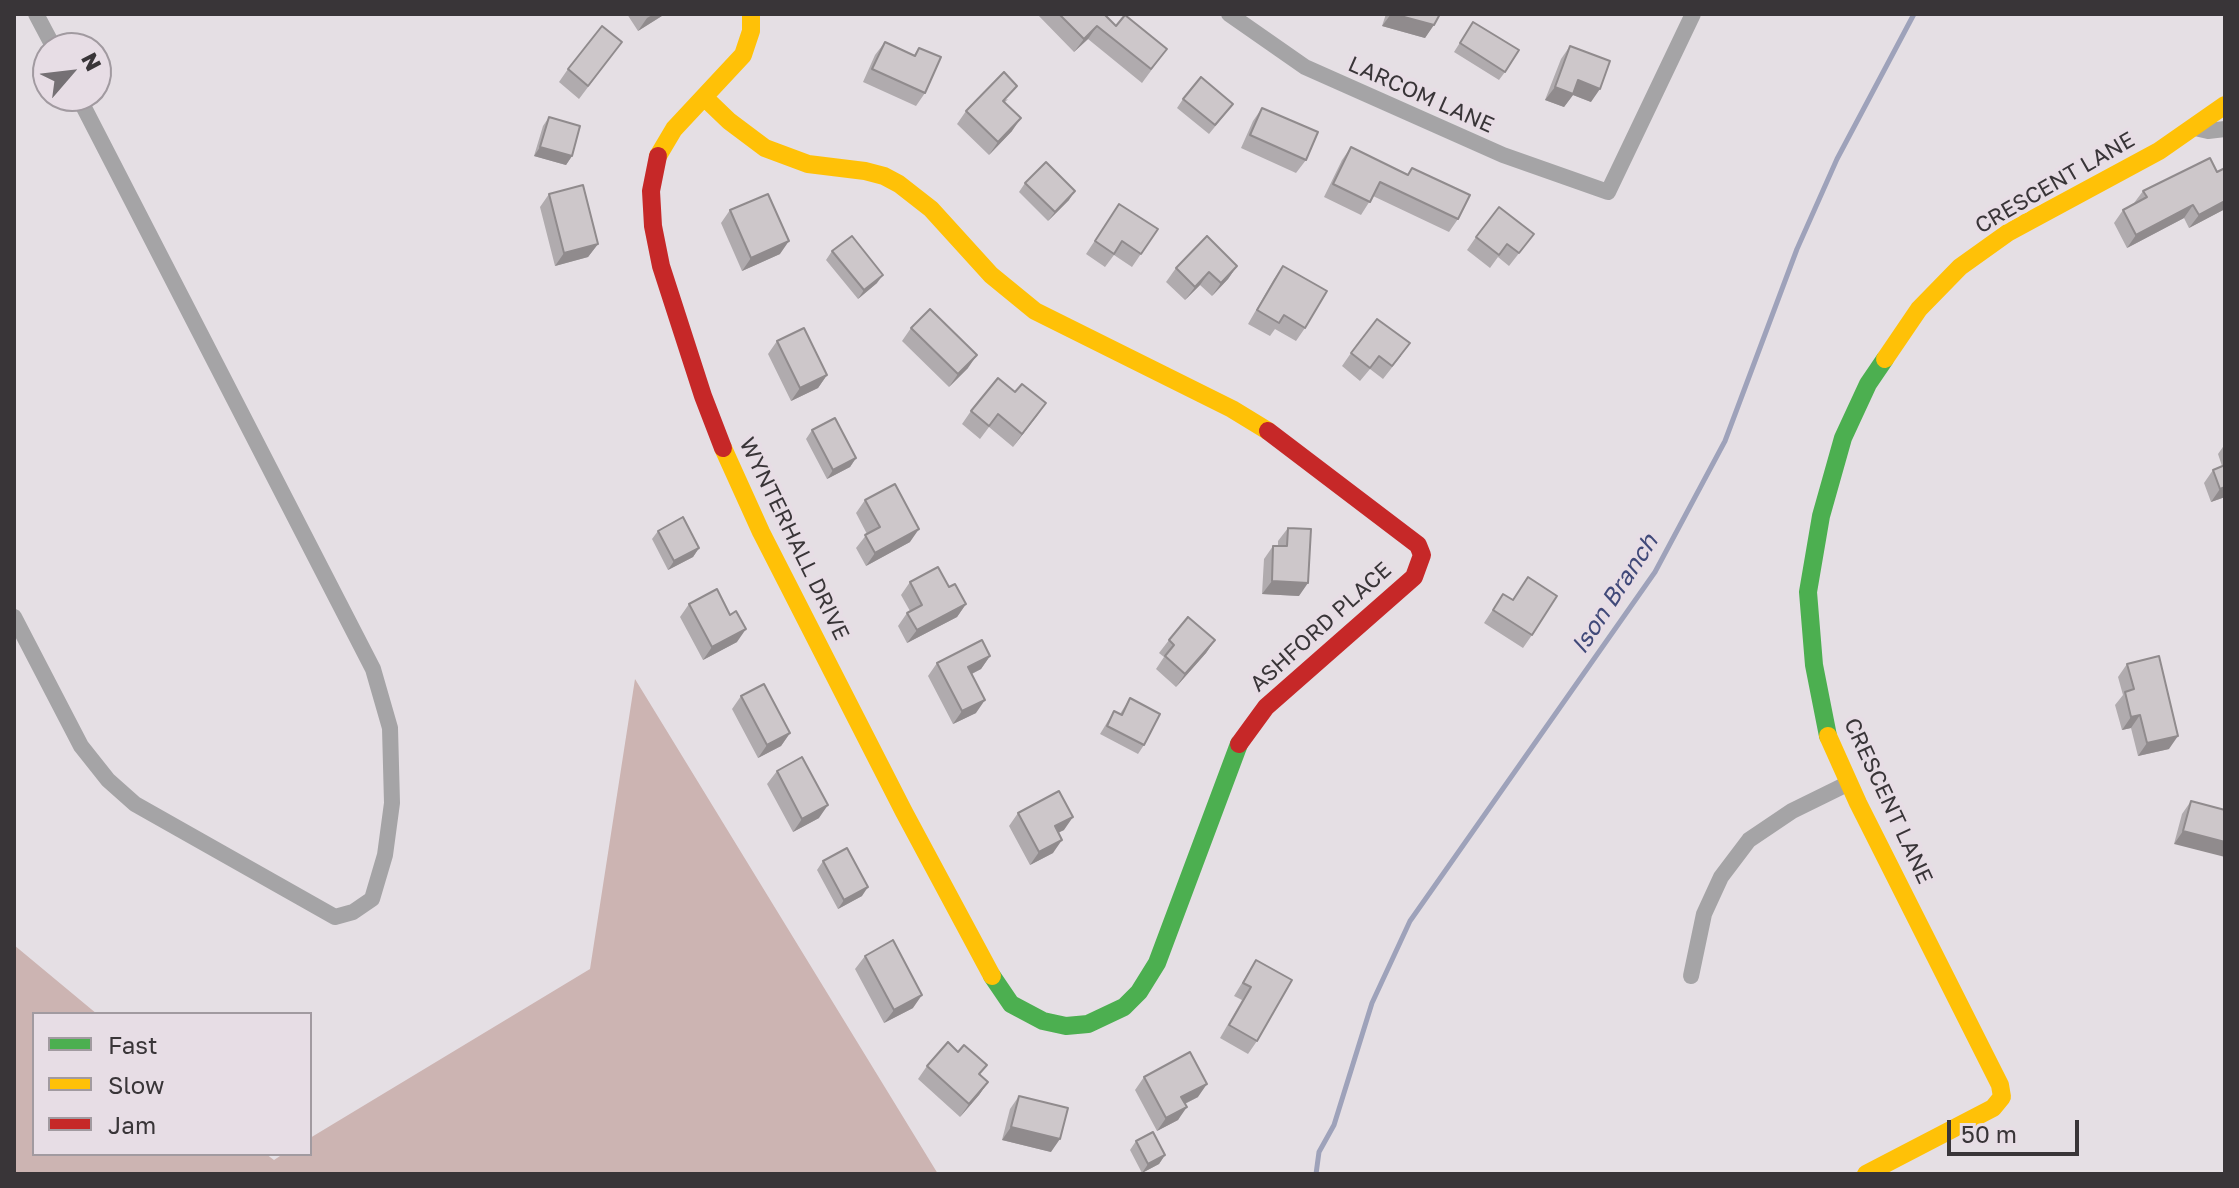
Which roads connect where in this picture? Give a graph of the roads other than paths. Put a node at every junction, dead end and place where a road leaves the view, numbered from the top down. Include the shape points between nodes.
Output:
1 (36, 14) edge
2 (751, 14) edge
3 (1229, 14) edge
4 (1693, 14) edge
5 (46, 32) edge
6 (704, 97) junction
7 (2225, 105) edge
8 (86, 112) edge
9 (2195, 128) junction
10 (2225, 129) edge
11 (14, 617) edge
12 (1849, 783) junction
13 (890, 784) joint
14 (1691, 976) dead end
15 (1866, 1174) edge

1 - 5 street
2 - 6 street, WYNTERHALL DRIVE via 743,55
3 - 4 street, LARCOM LANE via 1305,67 1503,155 1608,192
6 - 13 street, WYNTERHALL DRIVE via 658,155 651,191 653,226 673,307 733,473
6 - 13 street, ASHFORD PLACE via 765,148 808,164 865,171 899,184 1035,311 1277,437 1408,535 1422,555 1404,586 1266,707 1240,740 1157,963 1139,992 1107,1017 1066,1026 1011,1004 985,967
7 - 9 street, CRESCENT LANE
8 - 11 street via 373,669 390,728 392,803 372,899 335,917 135,804 81,746
9 - 10 street
9 - 12 street, CRESCENT LANE via 2009,232 1960,267 1919,309 1868,384 1843,438 1821,516 1808,592 1826,731
12 - 14 street via 1749,840 1721,877 1704,914
12 - 15 street, CRESCENT LANE via 2002,1097 1993,1108

